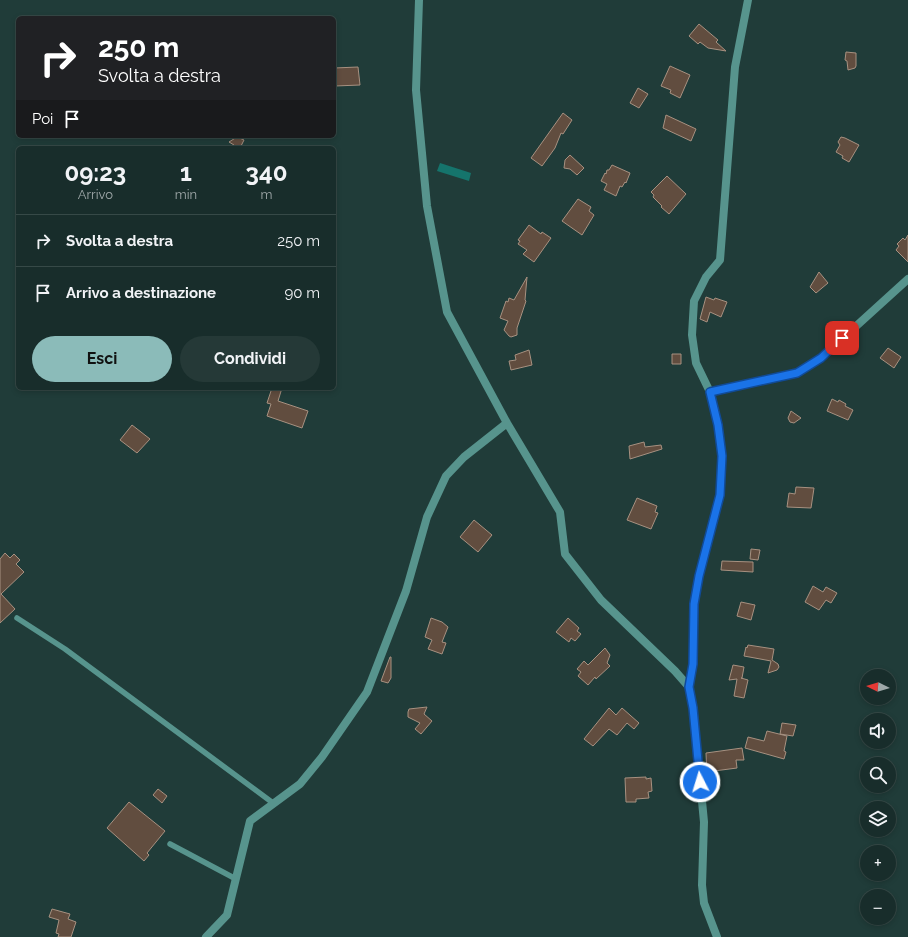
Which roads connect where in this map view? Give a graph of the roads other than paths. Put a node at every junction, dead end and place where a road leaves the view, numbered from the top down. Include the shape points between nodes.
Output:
1 (419, 0) edge
2 (748, 0) edge
3 (908, 278) edge
4 (710, 392) junction
5 (507, 423) junction
6 (17, 618) dead end
7 (689, 687) junction
8 (273, 803) junction
9 (170, 844) dead end
10 (236, 879) junction
11 (206, 937) edge
12 (717, 937) edge

1 - 5 street via 416,90 427,206 447,312
2 - 4 street via 735,67 720,260 706,277 694,301 692,335 696,363
3 - 4 street via 821,358 797,373
4 - 7 street via 722,456 720,495 694,604 693,664
5 - 7 street via 560,512 565,554 601,600
5 - 8 street via 464,457 446,476 427,516 406,591 367,692 300,784
6 - 8 lane via 65,649
7 - 12 street via 704,822 702,885 704,902
8 - 10 street via 250,821
9 - 10 lane
10 - 11 street via 227,915

